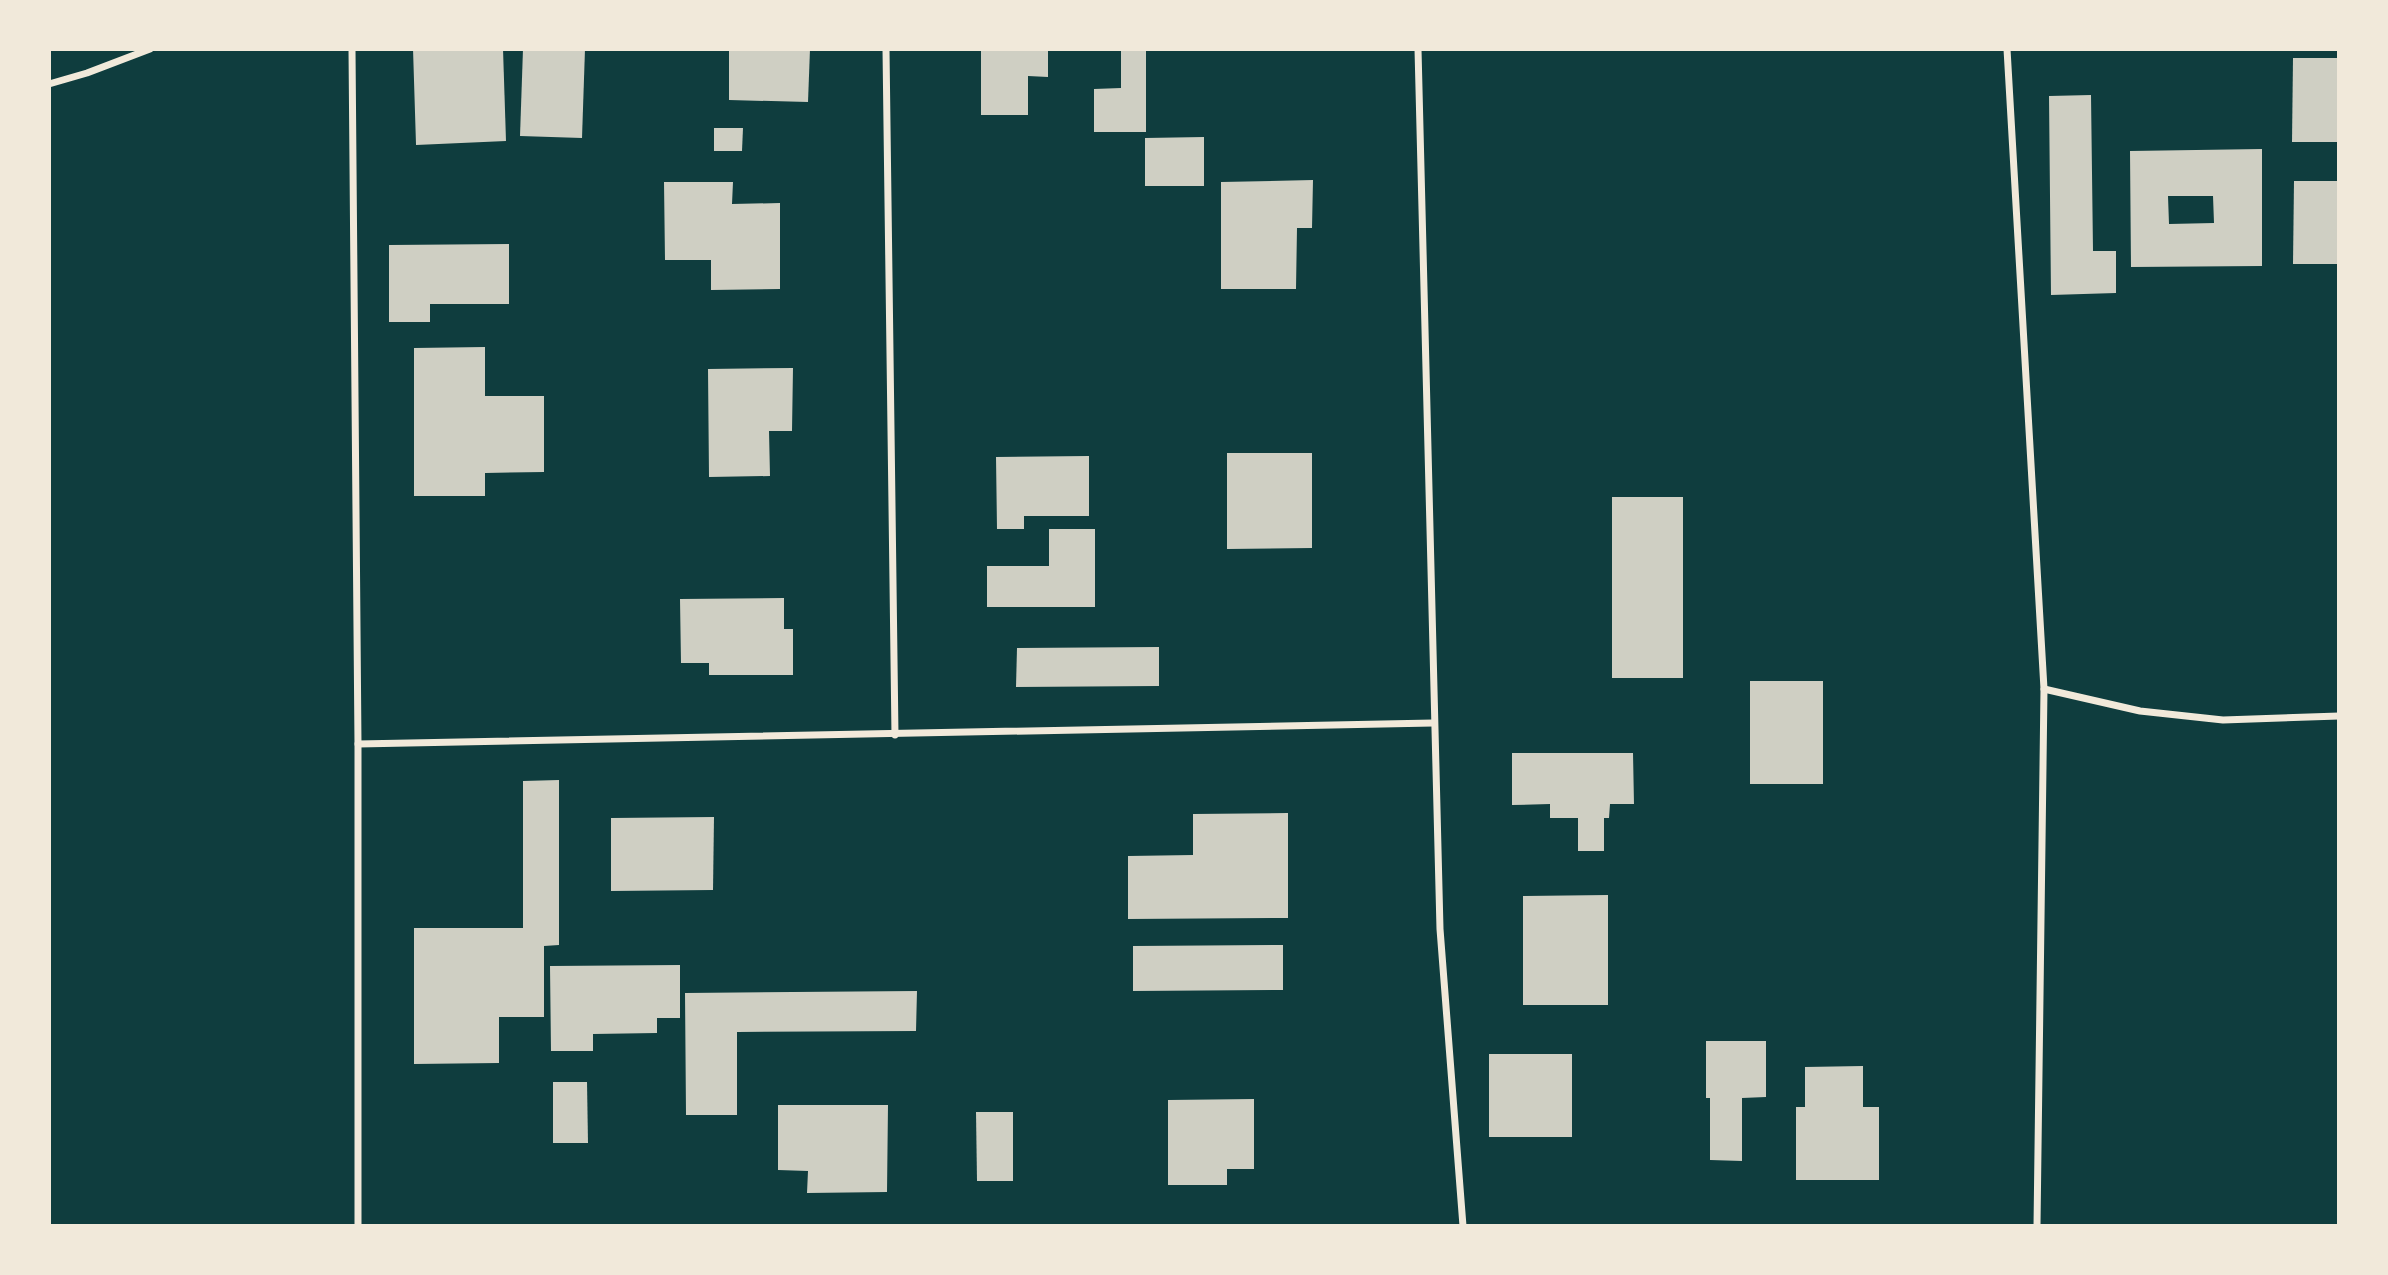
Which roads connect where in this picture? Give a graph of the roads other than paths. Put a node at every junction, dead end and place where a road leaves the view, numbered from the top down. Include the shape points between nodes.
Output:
1 (149, 49) edge
2 (352, 49) edge
3 (886, 49) edge
4 (1418, 49) edge
5 (2007, 49) edge
6 (49, 84) edge
7 (2044, 689) junction
8 (2339, 716) edge
9 (1433, 723) junction
10 (895, 735) junction
11 (358, 744) junction
12 (358, 1226) edge
13 (1463, 1226) edge
14 (2037, 1226) edge

1 - 6 street
2 - 11 street
3 - 10 street
4 - 9 street
5 - 7 street
7 - 8 street via 2140,711 2223,720
7 - 14 street
9 - 10 street
9 - 13 street via 1440,929
10 - 11 street
11 - 12 street

